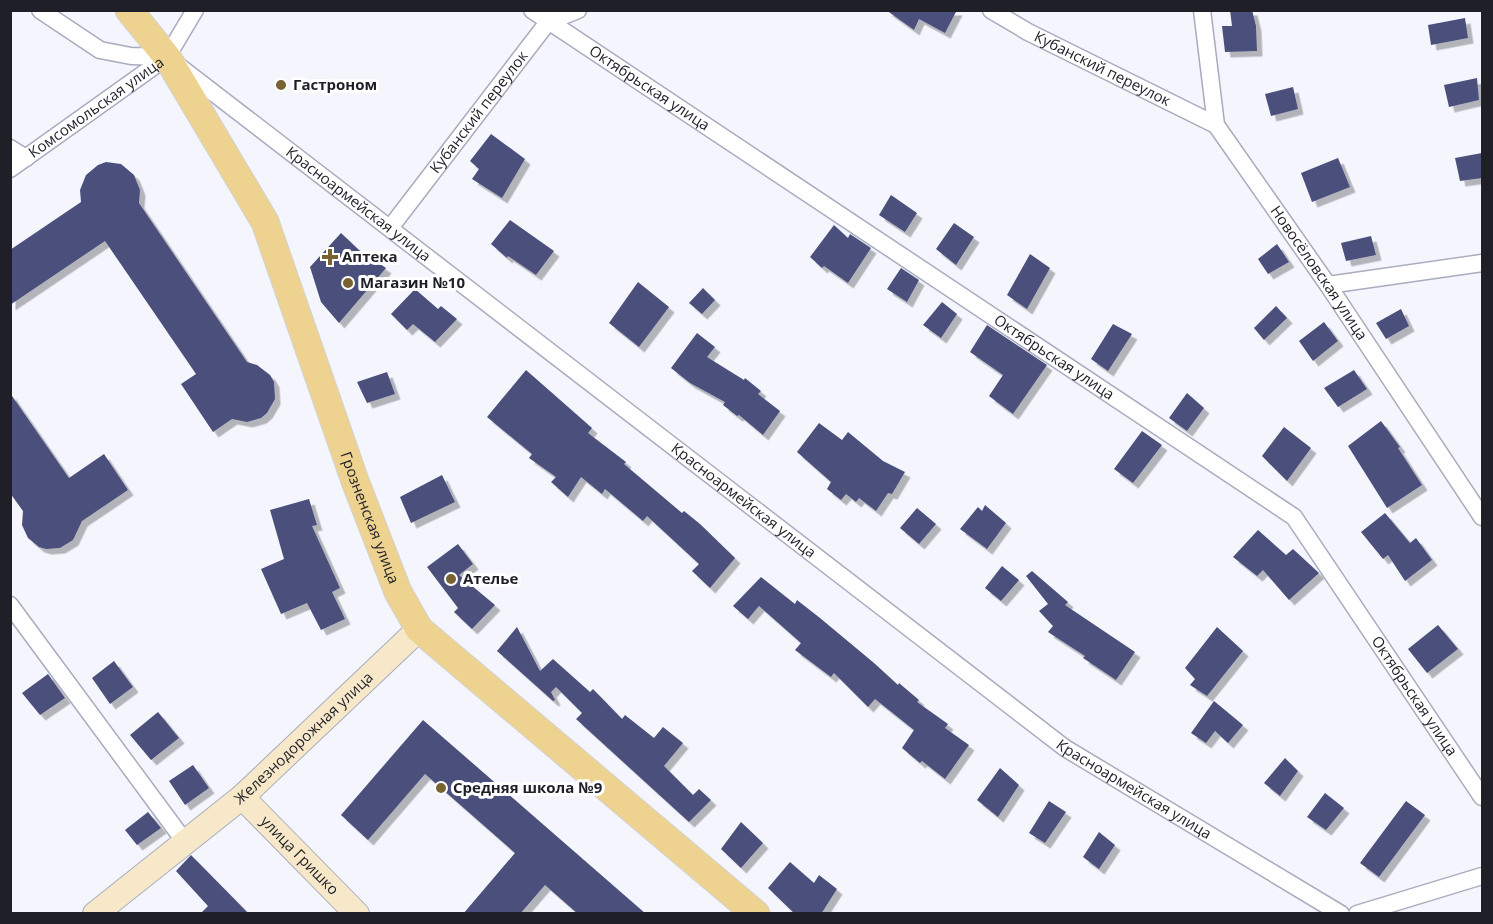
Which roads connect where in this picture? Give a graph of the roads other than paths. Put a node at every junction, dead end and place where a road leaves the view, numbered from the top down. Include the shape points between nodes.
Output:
1 (40, 10) edge
2 (129, 10) edge
3 (195, 10) edge
4 (532, 10) edge
5 (578, 10) edge
6 (991, 10) edge
7 (1202, 10) edge
8 (548, 22) junction
9 (167, 57) junction
10 (1216, 125) junction
11 (10, 148) edge
12 (26, 158) junction
13 (10, 169) edge
14 (390, 228) junction
15 (1482, 263) edge
16 (1328, 285) junction
17 (1482, 517) edge
18 (10, 605) edge
19 (419, 629) junction
20 (242, 797) junction
21 (1482, 797) edge
22 (185, 842) junction
23 (1482, 876) edge
24 (95, 914) edge
25 (357, 914) edge
26 (756, 914) edge
27 (1341, 914) edge
28 (1357, 914) edge

1 - 9 street via 100,50
2 - 9 main road, Грозненская улица
3 - 9 street, Комсомольская улица
4 - 8 street, Октябрьская улица
5 - 8 street
6 - 10 street, Кубанский переулок via 1028,33
7 - 10 street, Новосёловская улица
8 - 14 street, Кубанский переулок
8 - 21 street, Октябрьская улица via 1294,517
9 - 12 street, Комсомольская улица
9 - 14 street, Красноармейская улица
9 - 19 main road, Грозненская улица via 266,222 355,481 398,592
10 - 16 street, Новосёловская улица
11 - 12 street
12 - 13 street, Комсомольская улица
14 - 27 street, Красноармейская улица via 1065,748
15 - 16 street
16 - 17 street, Новосёловская улица
18 - 22 street
19 - 20 street, Железнодорожная улица
19 - 26 main road, Грозненская улица
20 - 22 street, Железнодорожная улица
20 - 25 street, улица Гришко
22 - 24 street, Железнодорожная улица
23 - 28 street

